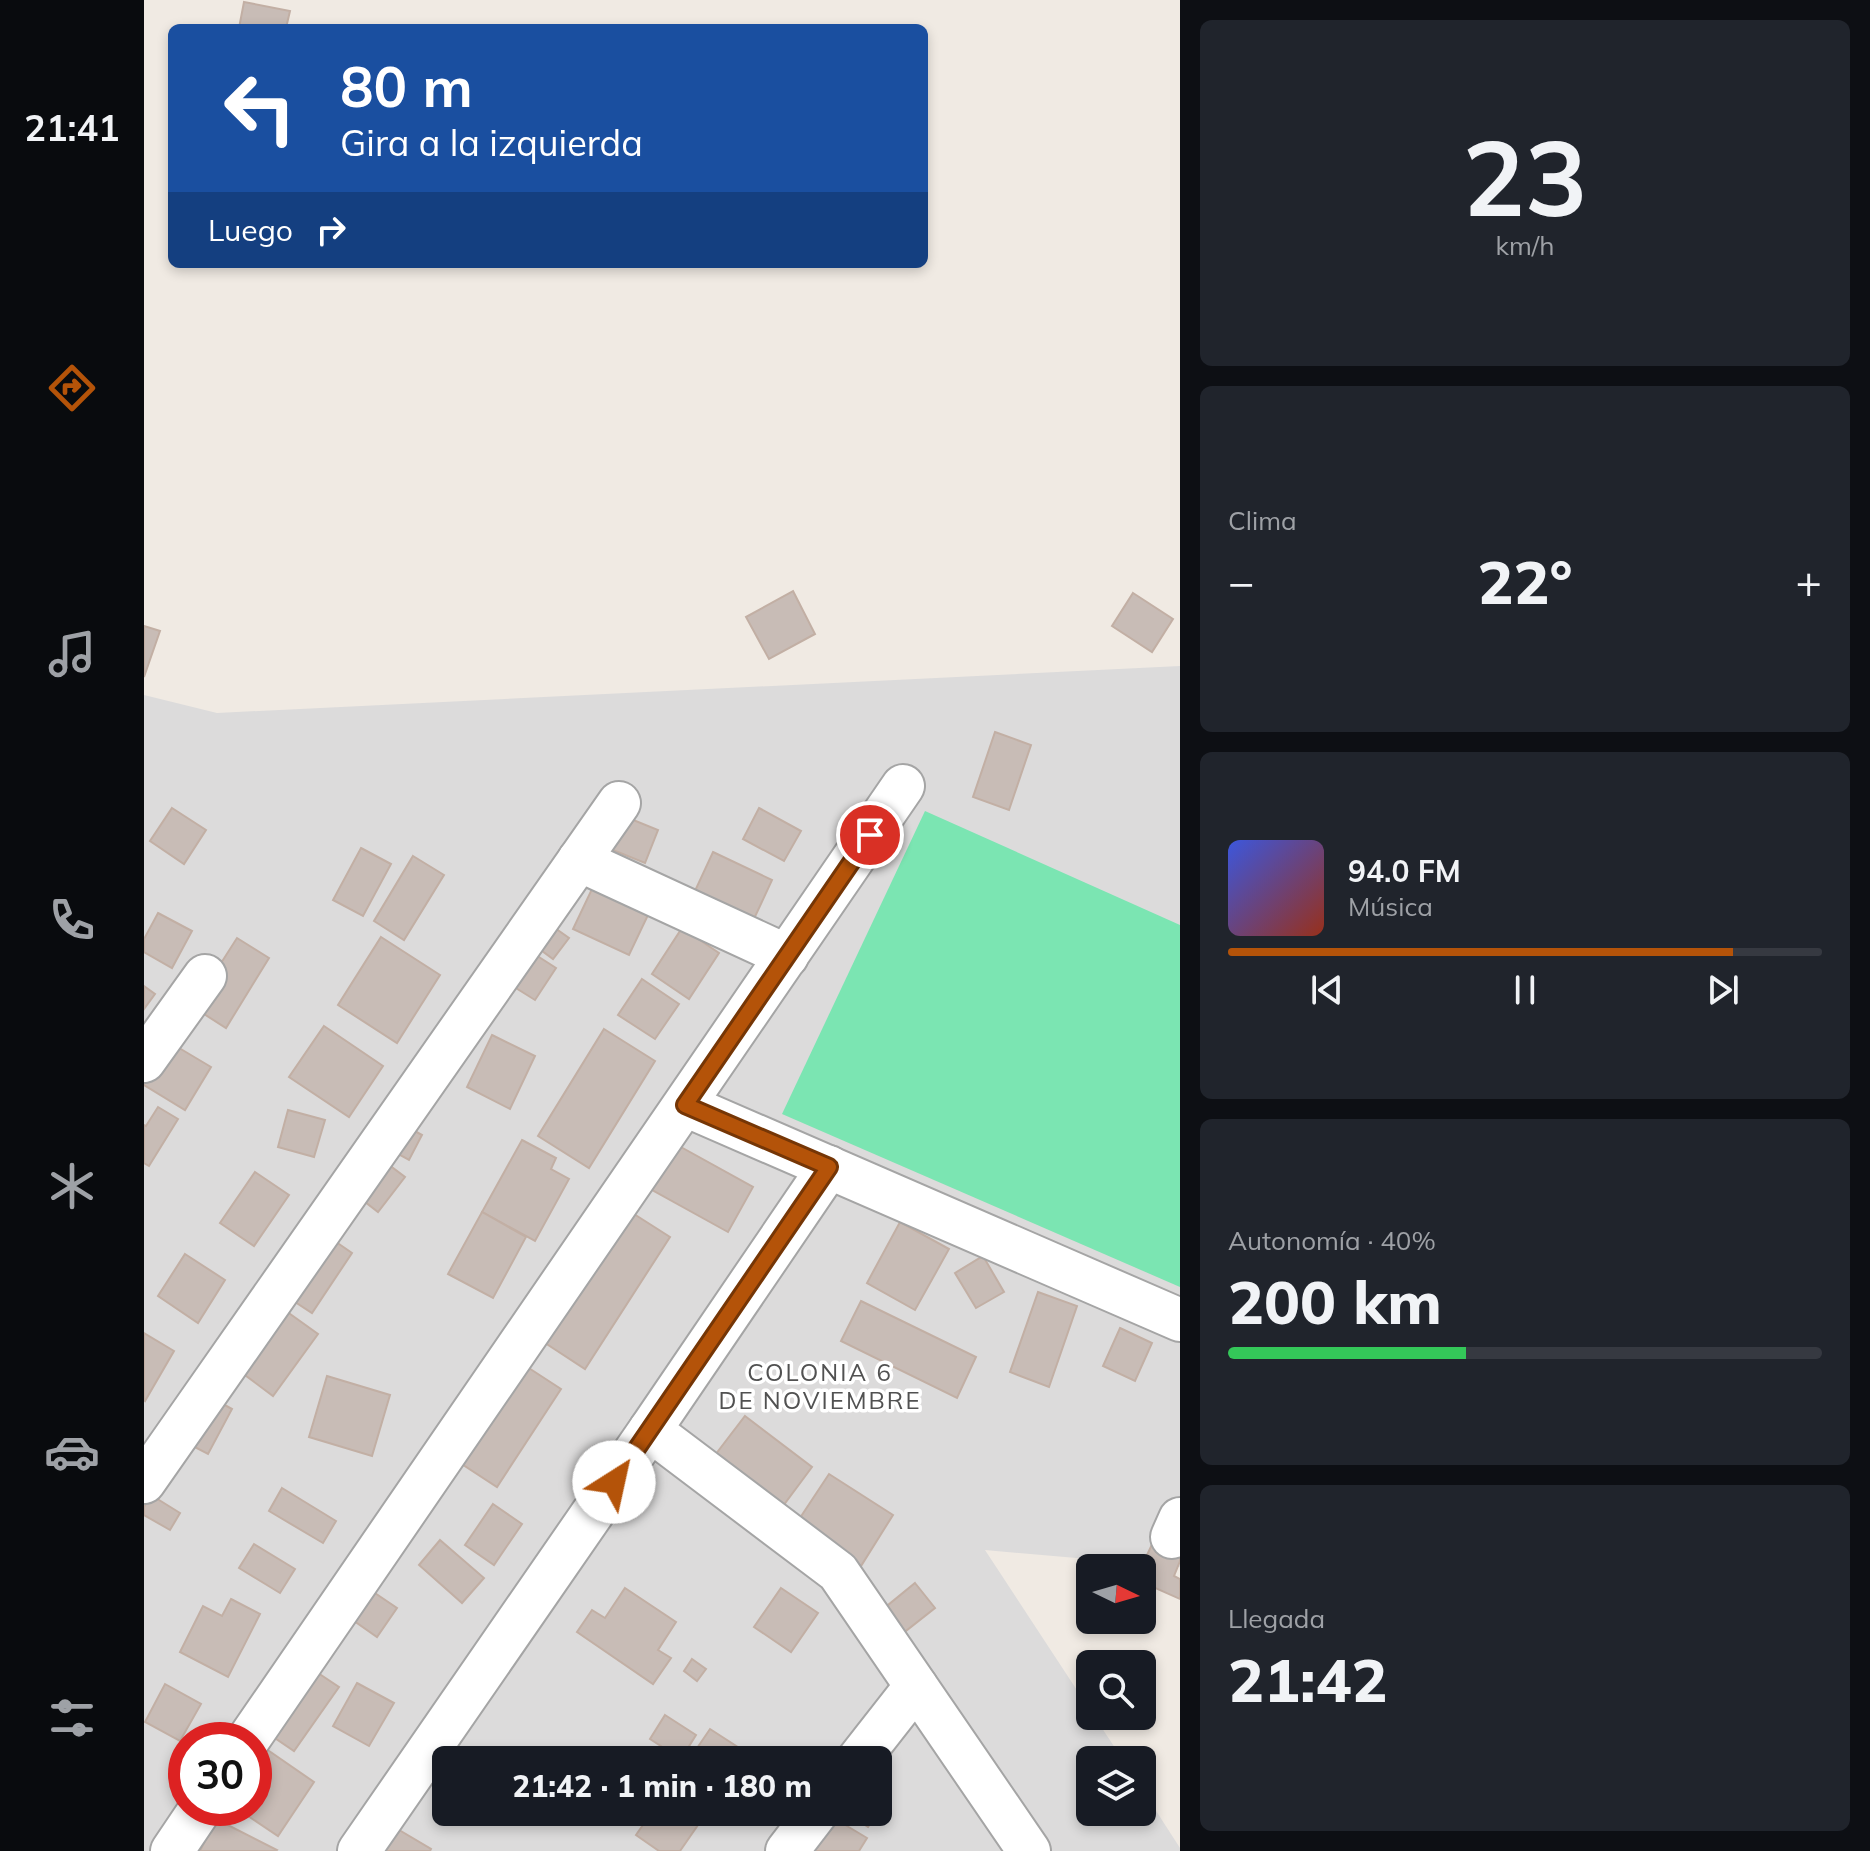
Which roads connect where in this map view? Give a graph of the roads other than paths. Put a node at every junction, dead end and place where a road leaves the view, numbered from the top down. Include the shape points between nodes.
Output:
1 (903, 786) dead end
2 (619, 803) dead end
3 (579, 860) junction
4 (787, 956) junction
5 (205, 976) dead end
6 (144, 1061) edge
7 (685, 1105) junction
8 (829, 1167) junction
9 (1180, 1320) edge
10 (650, 1430) junction
11 (144, 1482) edge
12 (916, 1686) junction
13 (260, 1722) edge
14 (869, 1746) edge
15 (189, 1826) edge
16 (806, 1826) edge
17 (172, 1851) edge
18 (359, 1851) edge
19 (787, 1851) edge
20 (1029, 1851) edge

1 - 4 street
2 - 3 street
3 - 4 street
3 - 11 street
4 - 7 street
5 - 6 street
7 - 8 street
7 - 13 street
8 - 9 street
8 - 10 street
10 - 12 street via 838,1572
10 - 18 street
12 - 14 street
12 - 20 street
15 - 17 street
16 - 19 street

